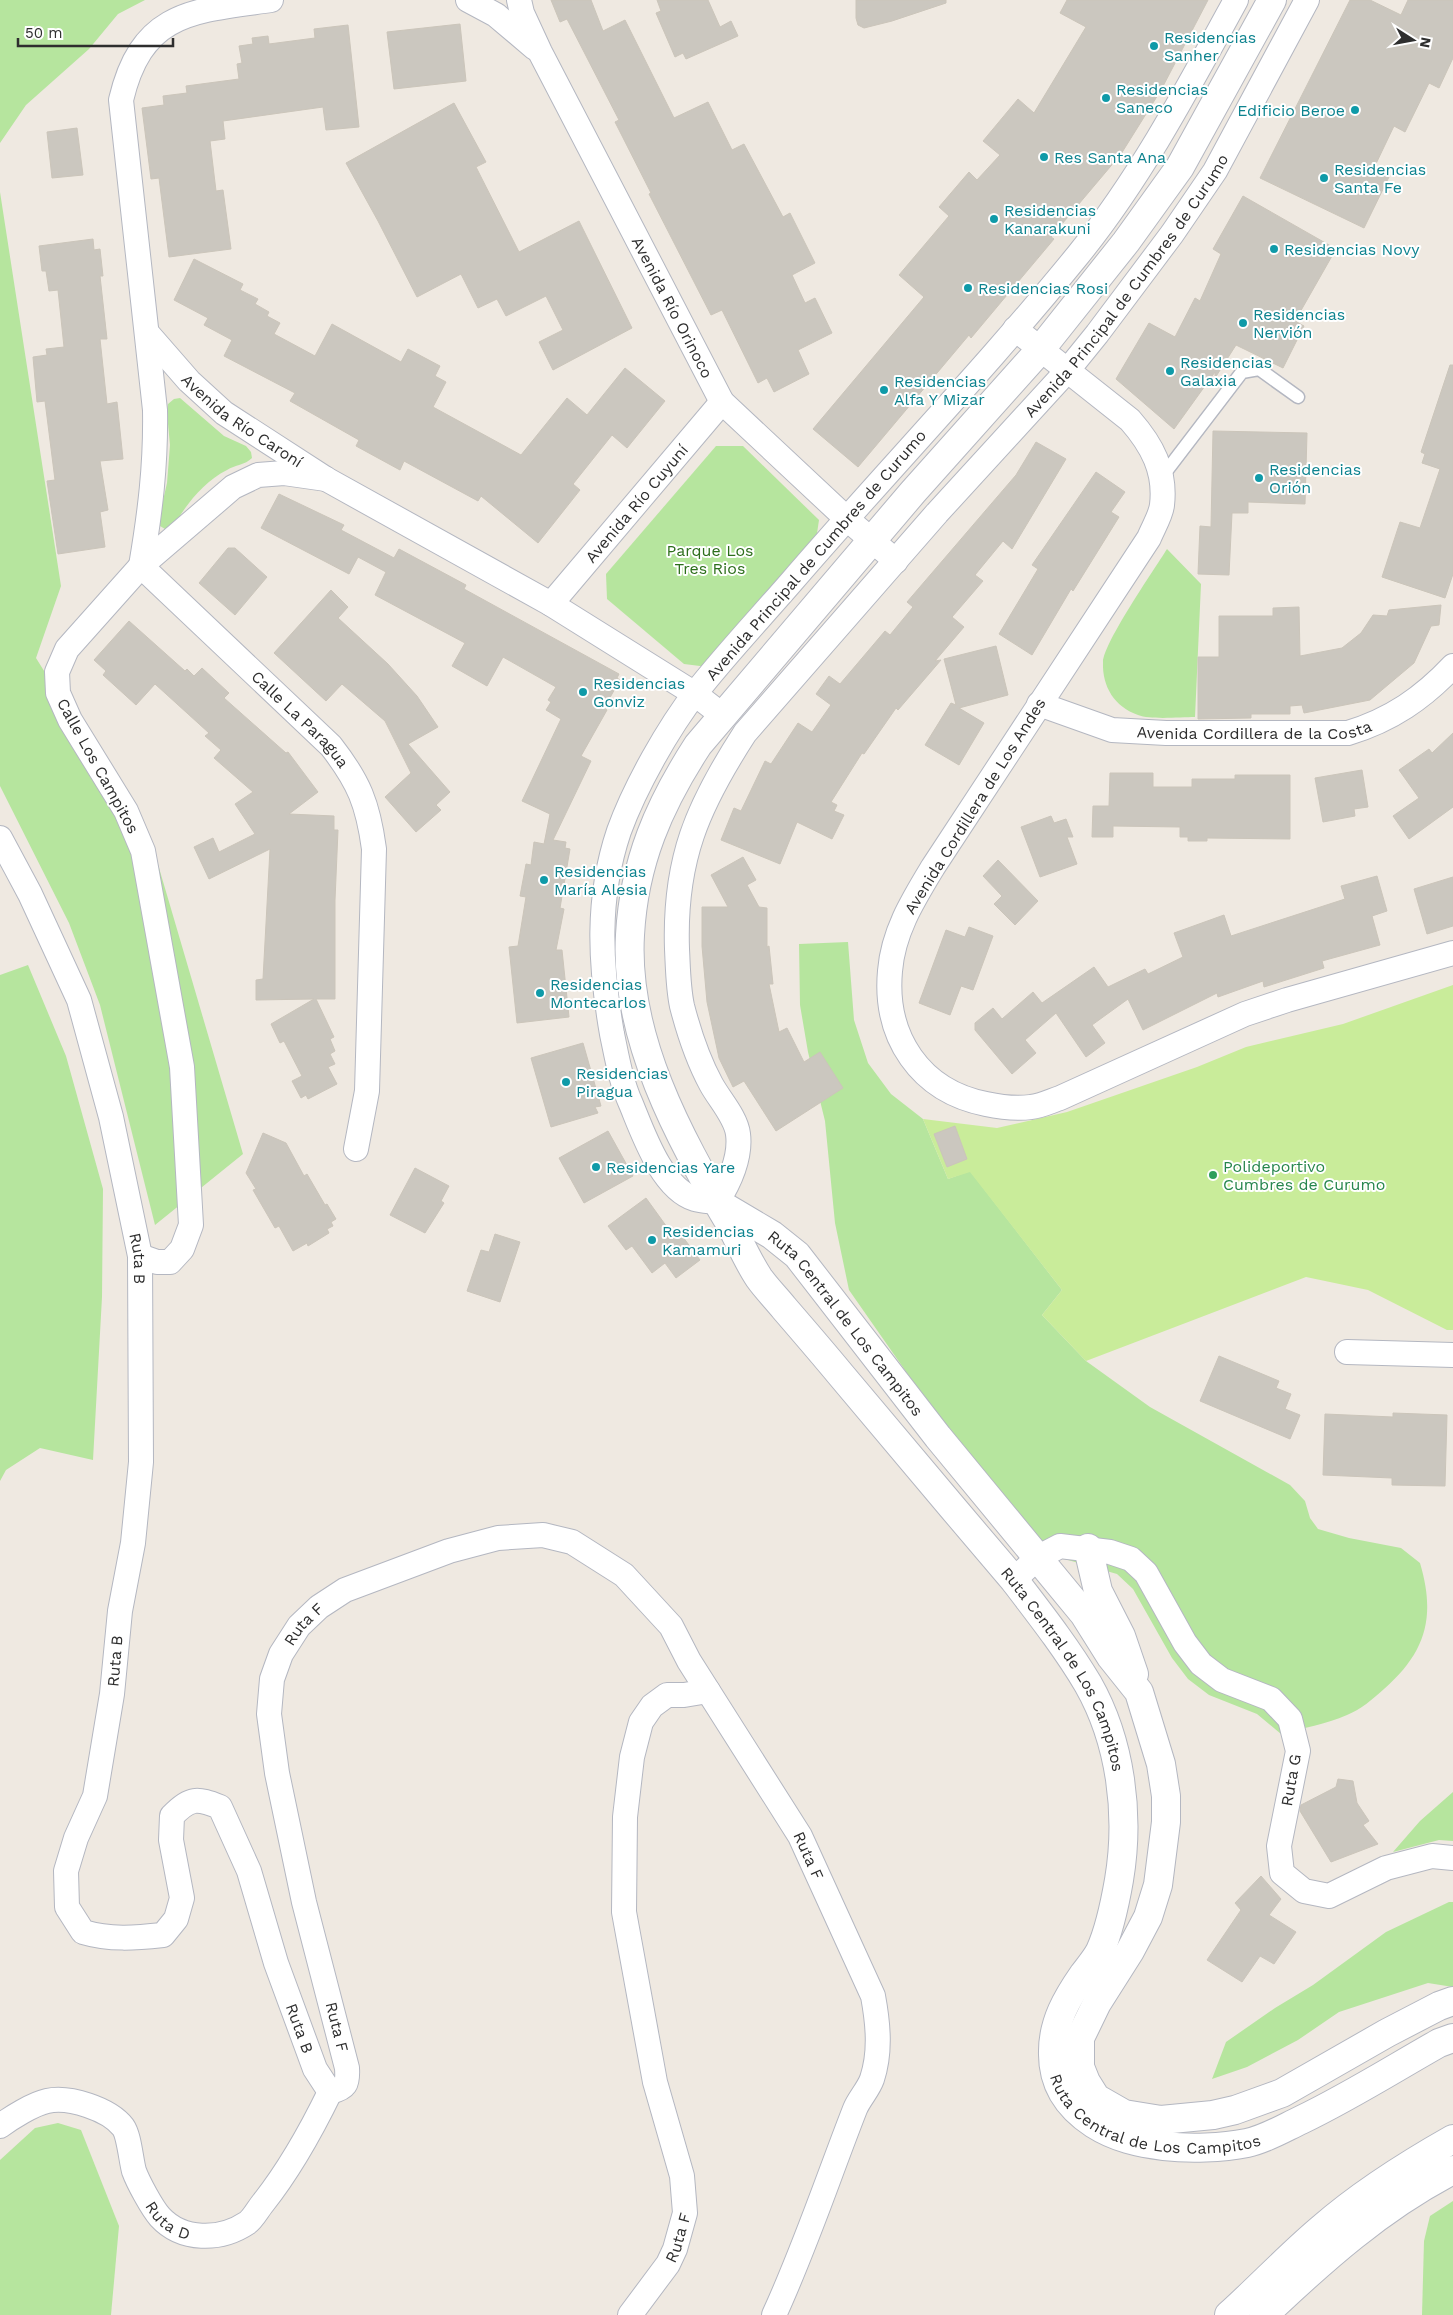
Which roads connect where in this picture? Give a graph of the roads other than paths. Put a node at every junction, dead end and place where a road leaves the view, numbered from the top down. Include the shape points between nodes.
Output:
1 (271, 0) edge
2 (468, 0) edge
3 (519, 0) edge
4 (1236, 0) edge
5 (1272, 0) edge
6 (1307, 0) edge
7 (540, 52) junction
8 (1015, 329) junction
9 (148, 334) junction
10 (1040, 350) junction
11 (1067, 371) junction
12 (1298, 397) dead end
13 (722, 402) junction
14 (1161, 478) junction
15 (326, 479) junction
16 (847, 519) junction
17 (872, 540) junction
18 (896, 561) junction
19 (141, 566) junction
20 (551, 604) junction
21 (1453, 666) edge
22 (695, 694) junction
23 (1039, 704) junction
24 (722, 715) junction
25 (0, 838) edge
26 (1453, 953) edge
27 (356, 1149) dead end
28 (717, 1202) junction
29 (140, 1256) junction
30 (1347, 1352) dead end
31 (1453, 1355) edge
32 (1088, 1548) junction
33 (1037, 1558) junction
34 (1014, 1580) junction
35 (708, 1691) junction
36 (1139, 1692) junction
37 (1453, 1858) edge
38 (1453, 2002) edge
39 (1453, 2038) edge
40 (330, 2092) junction
41 (0, 2126) edge
42 (1453, 2139) edge
43 (1453, 2170) edge
44 (630, 2315) edge
45 (774, 2315) edge
46 (1229, 2315) edge
47 (1264, 2315) edge

1 - 9 street via 226,6 172,20 141,48 126,82 122,100
2 - 7 street via 496,15
3 - 7 street, Avenida Río Orinoco
4 - 8 street, Avenida Principal de Cumbres de Curumo via 1145,161 1079,253
5 - 10 main road, Avenida Principal de Cumbres de Curumo via 1180,167 1126,242
6 - 11 street, Avenida Principal de Cumbres de Curumo via 1232,142 1200,194
7 - 13 street, Avenida Río Orinoco
8 - 10 street, Avenida Cordillera de Los Andes
8 - 16 street, Avenida Principal de Cumbres de Curumo
9 - 15 street, Avenida Río Caroní via 189,381 224,413
9 - 19 street via 156,454
10 - 11 street, Avenida Cordillera de Los Andes
10 - 17 main road, Avenida Principal de Cumbres de Curumo
11 - 14 street, Avenida Cordillera de Los Andes via 1130,420 1146,438
11 - 18 street, Avenida Principal de Cumbres de Curumo
12 - 14 lane via 1259,369 1242,372
13 - 16 street, Avenida Río Orinoco
13 - 20 street, Avenida Río Cuyuní
14 - 23 street, Avenida Cordillera de Los Andes via 1162,506 1149,538
15 - 19 street, Calle Los Campitos via 284,473 258,475 233,487
15 - 20 street, Avenida Río Caroní
16 - 17 street, Avenida Río Orinoco
16 - 22 street, Avenida Principal de Cumbres de Curumo
17 - 18 street, Avenida Río Orinoco
17 - 24 main road, Avenida Principal de Cumbres de Curumo
18 - 28 street, Avenida Principal de Cumbres de Curumo via 745,733 704,804 684,855 676,910 682,1005 698,1057 738,1134 735,1162 728,1184
19 - 27 street, Calle La Paragua via 331,746 361,792 374,849 367,1091
19 - 29 street, Calle Los Campitos via 67,649 57,672 58,693 70,720 126,811 143,851 182,1068 191,1225 182,1249 170,1262 157,1262
20 - 22 street, Avenida Río Caroní
21 - 23 street, Avenida Cordillera de la Costa via 1396,714 1348,733 1112,730
22 - 24 street, Avenida Río Caroní
22 - 28 street, Avenida Principal de Cumbres de Curumo via 639,786 620,830 605,889 601,941 615,1050 625,1091 643,1133 671,1182 695,1199
23 - 26 street, Avenida Cordillera de Los Andes via 933,867 906,913 895,943 890,972 890,1010 900,1041 916,1066 936,1085 967,1101 999,1107 1031,1107 1060,1098 1245,1014
24 - 28 main road, Avenida Principal de Cumbres de Curumo via 678,777 647,841 638,873 630,936 635,998 650,1060 672,1118
25 - 29 street, Ruta B via 79,1000 111,1117
28 - 33 main road, Ruta Central de Los Campitos via 772,1235 797,1255 938,1438
28 - 34 main road, Ruta Central de Los Campitos via 759,1278
29 - 40 street, Ruta B via 141,1462 133,1543 120,1611 112,1694 95,1796 76,1838 66,1871 67,1907 83,1932 105,1938 163,1935 176,1919 182,1898 171,1840 172,1816 184,1804 199,1799 220,1807 249,1871 276,1963 315,2068
30 - 31 street
32 - 33 street, Ruta G via 1060,1546
32 - 36 main road via 1098,1591 1121,1636
32 - 37 street, Ruta G via 1131,1559 1146,1573 1185,1643 1201,1664 1222,1680 1271,1699 1290,1719 1298,1751 1279,1846 1282,1873 1304,1891 1329,1896 1386,1868 1432,1856
33 - 34 street, Ruta G
33 - 36 main road, Ruta Central de Los Campitos via 1084,1614
34 - 39 main road, Ruta Central de Los Campitos via 1089,1686 1107,1729 1122,1798 1121,1866 1111,1918 1100,1951 1067,1998 1055,2030 1054,2070 1059,2086 1075,2108 1106,2131 1127,2140 1196,2148 1247,2142 1313,2114
35 - 40 street, Ruta F via 671,1626 624,1576 572,1542 543,1535 498,1538 469,1545 345,1590 319,1606 299,1626 281,1654 272,1679 269,1714 277,1773 304,1902 347,2068 348,2081 341,2090
35 - 44 street, Ruta F via 667,1695 652,1706 641,1722 632,1757 625,1817 624,1912 655,2082 682,2176 685,2213 676,2249 668,2264
35 - 45 street, Ruta F via 800,1836 873,1996 878,2025 872,2080 856,2107 796,2267
36 - 38 main road, Ruta Central de Los Campitos via 1161,1764 1166,1822 1158,1885 1148,1917 1080,2038 1080,2067 1096,2098 1124,2114 1161,2120 1235,2110 1282,2093 1386,2033 1438,2006
40 - 41 street, Ruta D via 294,2158 248,2223 227,2233 198,2236 176,2231 159,2216 135,2172 124,2127 98,2108 73,2102 46,2101
42 - 46 main road via 1375,2186 1346,2208
43 - 47 main road via 1357,2233

